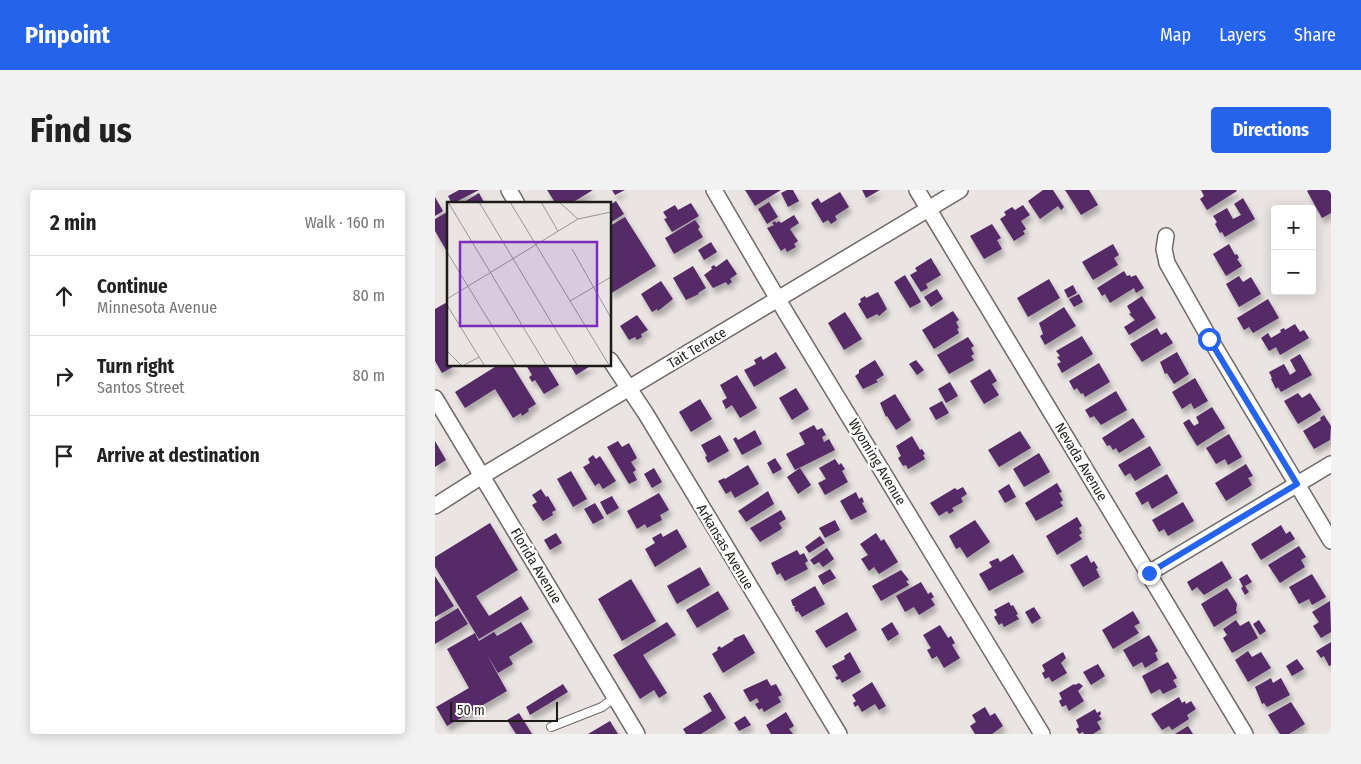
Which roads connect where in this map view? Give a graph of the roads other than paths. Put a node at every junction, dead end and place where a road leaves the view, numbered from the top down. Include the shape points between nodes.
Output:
1 (509, 190) edge
2 (714, 190) edge
3 (917, 190) edge
4 (959, 190) edge
5 (516, 202) edge
6 (928, 209) junction
7 (1166, 236) dead end
8 (778, 300) junction
9 (611, 362) edge
10 (629, 389) junction
11 (435, 398) edge
12 (1331, 464) edge
13 (482, 476) junction
14 (1297, 484) junction
15 (435, 506) edge
16 (1331, 541) edge
17 (1149, 573) junction
18 (615, 697) junction
19 (551, 726) dead end
20 (637, 734) edge
21 (839, 734) edge
22 (1042, 734) edge
23 (1245, 734) edge

1 - 5 street
2 - 8 street, Wyoming Avenue
3 - 6 street, Nevada Avenue
4 - 6 street, Tait Terrace
6 - 8 street, Tait Terrace
6 - 17 street, Nevada Avenue
7 - 14 street via 1167,263
8 - 10 street, Tait Terrace
8 - 22 street, Wyoming Avenue
9 - 10 street, Arkansas Avenue
10 - 13 street, Tait Terrace
10 - 21 street, Arkansas Avenue
11 - 13 street, Florida Avenue
12 - 14 street
13 - 15 street, Tait Terrace
13 - 18 street, Florida Avenue
14 - 16 street
14 - 17 street
17 - 23 street, Nevada Avenue
18 - 19 lane via 602,707
18 - 20 street, Florida Avenue

